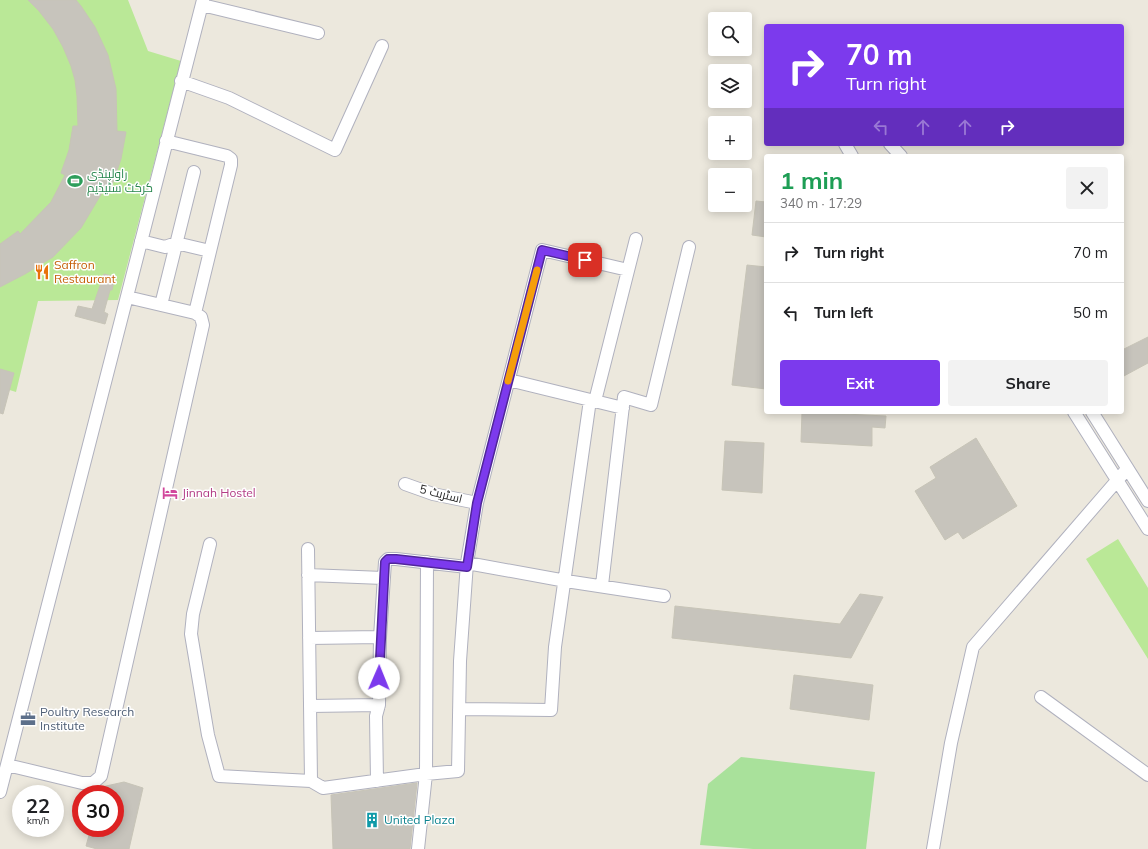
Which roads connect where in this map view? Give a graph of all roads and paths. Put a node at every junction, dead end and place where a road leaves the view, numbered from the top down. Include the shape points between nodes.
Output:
1 (203, 2) edge
2 (318, 33) dead end
3 (382, 46) dead end
4 (181, 81) junction
5 (166, 141) junction
6 (892, 146) edge
7 (899, 154) edge
8 (194, 172) dead end
9 (636, 239) dead end
10 (141, 241) junction
11 (176, 243) junction
12 (688, 247) dead end
13 (210, 252) junction
14 (628, 270) junction
15 (127, 298) junction
16 (161, 305) junction
17 (195, 313) junction
18 (509, 380) junction
19 (592, 400) junction
20 (623, 408) junction
21 (1075, 414) edge
22 (1093, 414) edge
23 (1127, 469) junction
24 (1117, 480) junction
25 (405, 484) dead end
26 (1148, 501) edge
27 (477, 503) junction
28 (1148, 529) edge
29 (210, 544) dead end
30 (308, 549) dead end
31 (427, 562) junction
32 (467, 565) junction
33 (308, 575) junction
34 (383, 578) junction
35 (566, 581) junction
36 (602, 585) junction
37 (664, 596) dead end
38 (380, 637) junction
39 (309, 638) junction
40 (1041, 696) dead end
41 (379, 705) junction
42 (310, 706) junction
43 (459, 709) junction
44 (7, 765) junction
45 (426, 774) junction
46 (1148, 775) edge
47 (311, 781) junction
48 (377, 781) junction
49 (0, 792) edge
50 (418, 849) edge
51 (933, 849) edge

1 - 2 street
1 - 4 street
3 - 4 street via 335,150 229,98
4 - 5 street
5 - 10 street
5 - 13 street via 231,159 232,165
6 - 7 street
8 - 11 street
9 - 14 street
10 - 11 street via 165,247
10 - 15 street
11 - 13 street
11 - 16 street
12 - 20 street via 651,405 624,397
13 - 17 street
14 - 18 street via 542,250
14 - 19 street
15 - 16 street
15 - 44 street
16 - 17 street
17 - 44 street via 201,317 203,325 101,776 93,784 82,784
18 - 19 street
18 - 27 street
19 - 20 street
19 - 35 street
20 - 36 street
21 - 24 street
22 - 23 street
23 - 24 street
23 - 26 street
24 - 28 street
24 - 51 street via 973,647 951,742
25 - 27 street, اسٹریٹ 5 via 433,494
27 - 32 street
29 - 47 street via 193,614 191,634 208,735 219,776
30 - 33 street
31 - 32 street
31 - 34 street via 388,559 385,562
31 - 45 street
32 - 35 street
32 - 43 street
33 - 34 street
33 - 39 street
34 - 38 street
35 - 36 street
35 - 43 street via 555,647 551,710
36 - 37 street
38 - 39 street
38 - 41 street
39 - 42 street
40 - 46 street
41 - 42 street
41 - 48 street via 376,716
42 - 47 street
43 - 45 street via 458,771
44 - 49 street
45 - 48 street
45 - 50 street
47 - 48 street via 323,788

